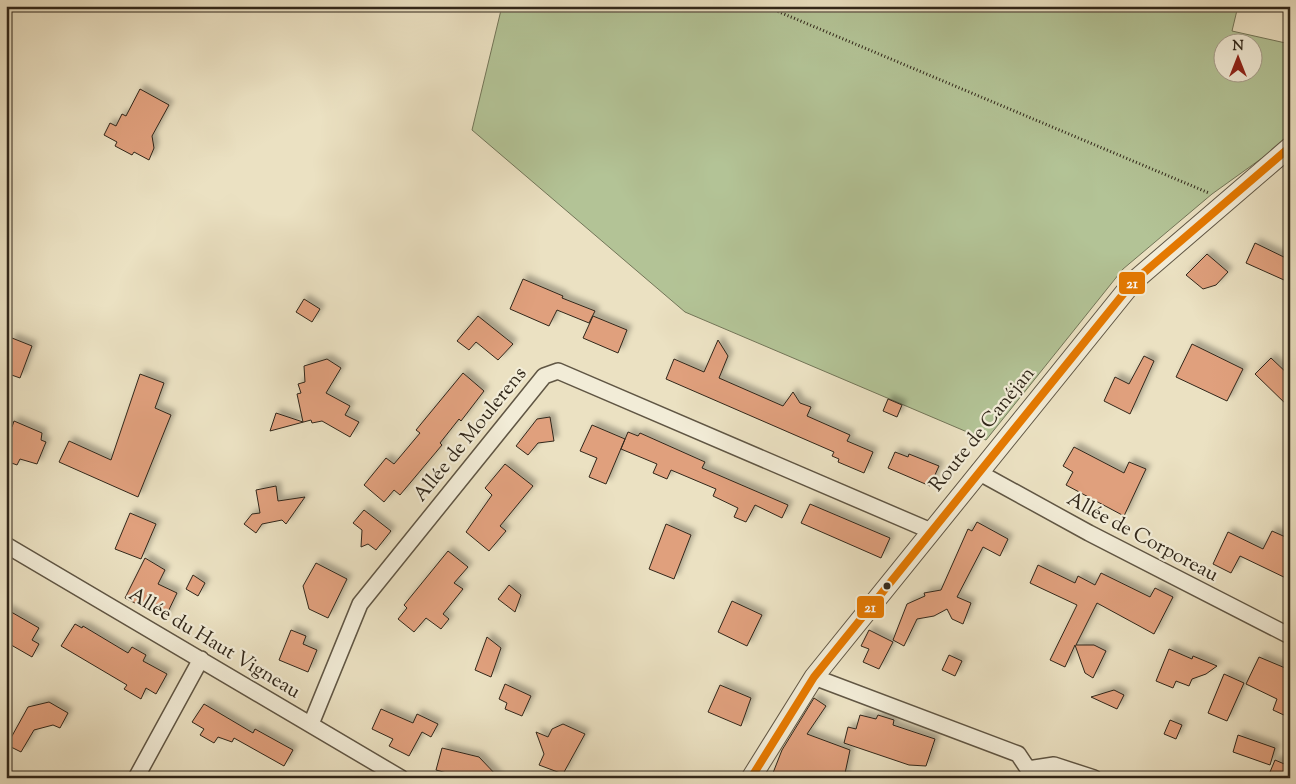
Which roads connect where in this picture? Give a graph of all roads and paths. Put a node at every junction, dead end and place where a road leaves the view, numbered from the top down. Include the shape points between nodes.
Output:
1 (765, 6) edge
2 (1290, 147) edge
3 (1226, 200) junction
4 (978, 472) junction
5 (931, 530) junction
6 (6, 545) edge
7 (1290, 636) edge
8 (201, 659) junction
9 (814, 676) junction
10 (310, 724) junction
11 (398, 777) edge
12 (136, 778) edge
13 (751, 778) edge
14 (1094, 778) edge

1 - 3 path
2 - 3 street, Route de Canéjan
3 - 4 street, Route de Canéjan via 1133,282
4 - 5 street, Route de Canéjan
4 - 7 street, Allée de Corporeau
5 - 9 street, Route de Canéjan
5 - 10 street, Allée de Moulerens via 558,371 550,372 360,604
6 - 8 street, Allée du Haut Vigneau
8 - 10 street, Allée du Haut Vigneau
8 - 12 street
9 - 13 street, Route de Canéjan
9 - 14 street via 1018,754 1028,769 1054,765
10 - 11 street, Allée du Haut Vigneau

